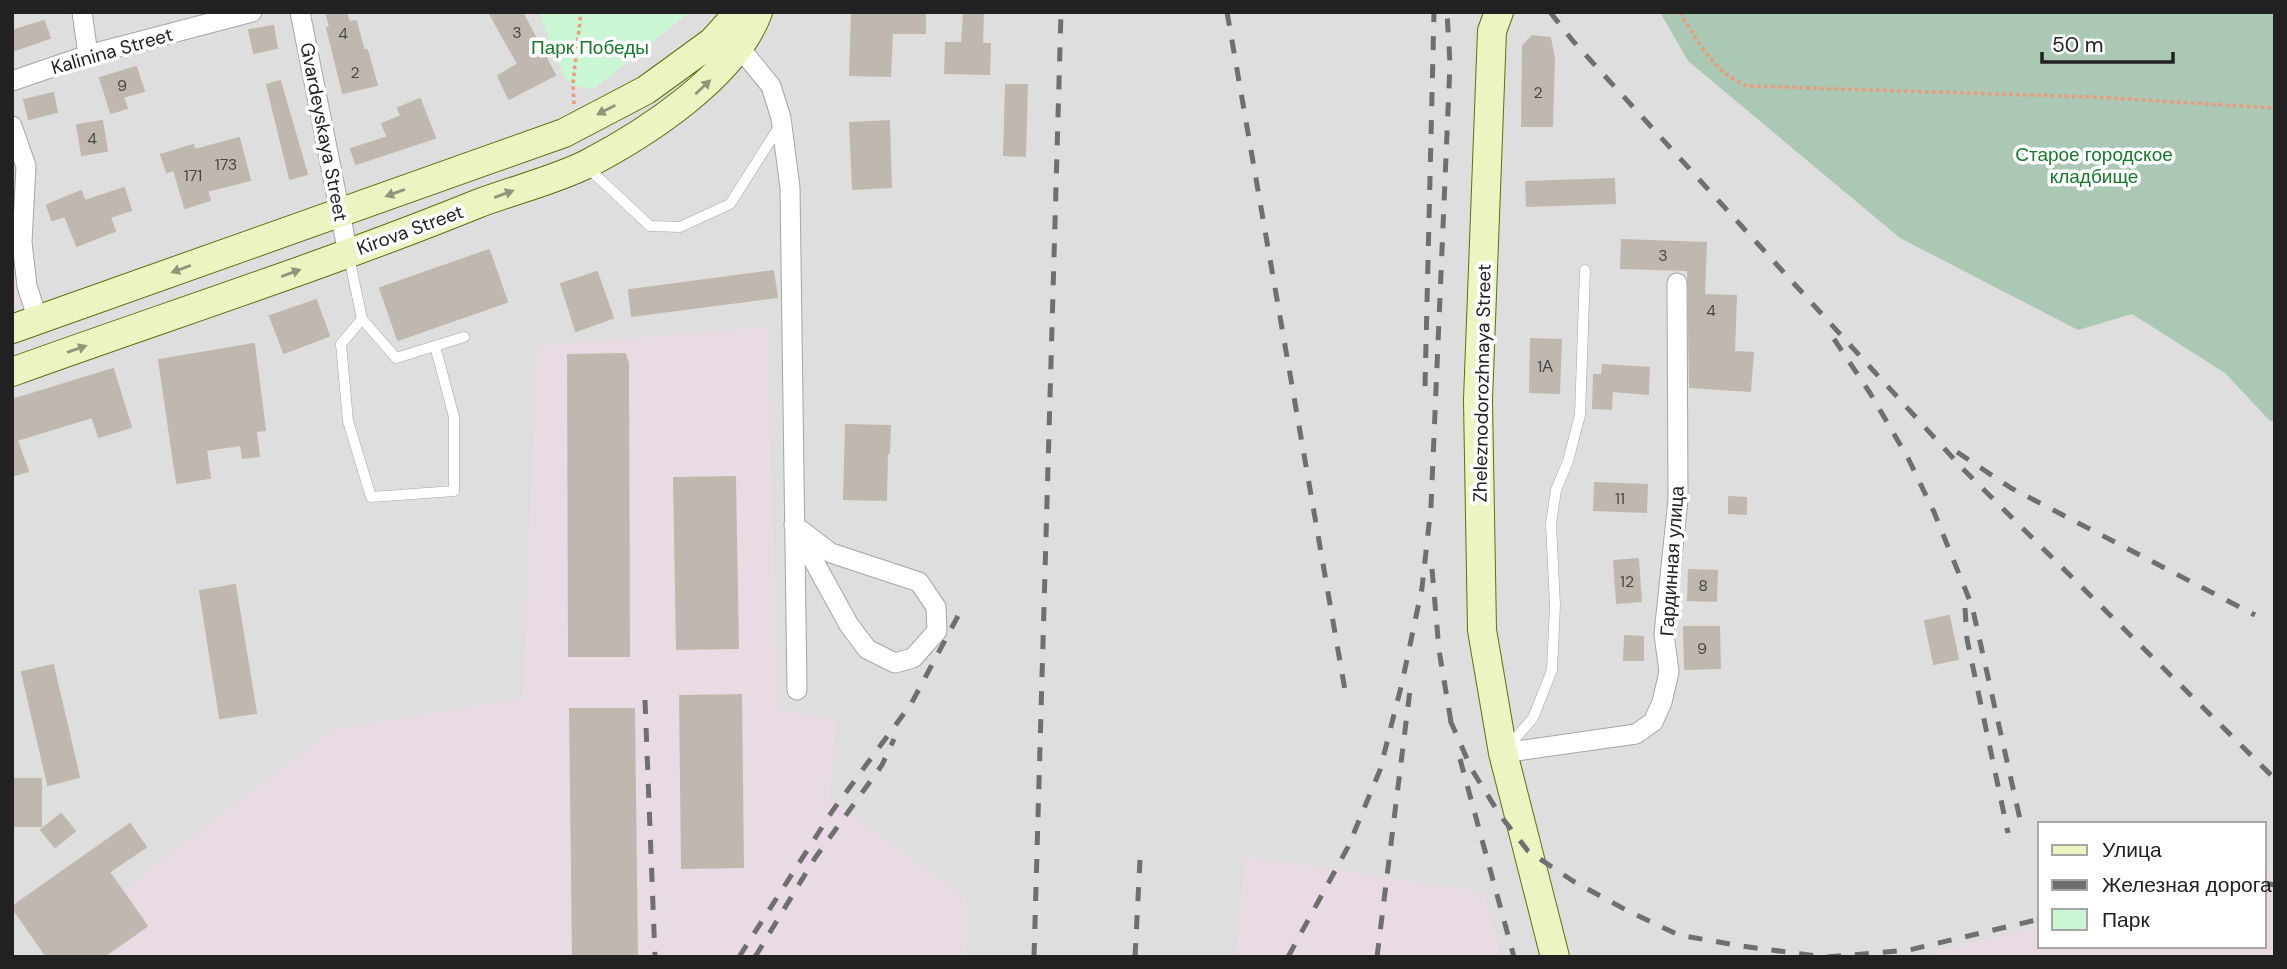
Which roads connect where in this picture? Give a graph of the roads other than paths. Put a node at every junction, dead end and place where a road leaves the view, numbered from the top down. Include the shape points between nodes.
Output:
1 (82, 12) edge
2 (252, 12) edge
3 (300, 12) edge
4 (739, 12) edge
5 (758, 12) edge
6 (1499, 12) edge
7 (739, 47) junction
8 (88, 55) junction
9 (12, 81) edge
10 (782, 122) junction
11 (12, 127) edge
12 (585, 165) junction
13 (339, 213) junction
14 (348, 253) junction
15 (1585, 270) dead end
16 (1677, 283) dead end
17 (362, 319) junction
18 (25, 325) edge
19 (464, 337) dead end
20 (435, 346) junction
21 (12, 372) edge
22 (794, 525) junction
23 (797, 690) dead end
24 (1503, 753) junction
25 (1555, 957) edge

1 - 8 street
2 - 8 street, Kalinina Street
3 - 13 street, Gvardeyskaya Street
4 -> 13 street, Kirova Street via 712,42 646,90 564,133
5 - 7 street, Kirova Street
6 - 24 street, Zheleznodorozhnaya Street via 1492,31 1478,400 1482,630
7 - 10 street via 771,86
12 -> 7 street, Kirova Street via 697,93
8 - 9 street, Kalinina Street
10 - 12 lane via 730,204 680,227 650,226
10 - 22 street via 790,188
11 - 18 street via 26,166 22,242
14 -> 12 street, Kirova Street
13 - 14 street, Gvardeyskaya Street
13 -> 18 street, Kirova Street
14 - 17 lane
21 -> 14 street, Kirova Street
15 - 24 lane via 1580,415 1556,490 1551,523 1552,670 1533,718
16 - 24 street, Гардинная улица via 1678,500 1664,634 1669,672 1662,702 1653,722 1636,734
17 - 20 lane via 396,359
17 - 20 lane via 341,344 348,421 370,497 454,491 454,416
19 - 20 lane
22 - 22 street via 831,554 919,582 936,607 937,631 913,658 895,663 867,649
22 - 23 street
24 - 25 street

